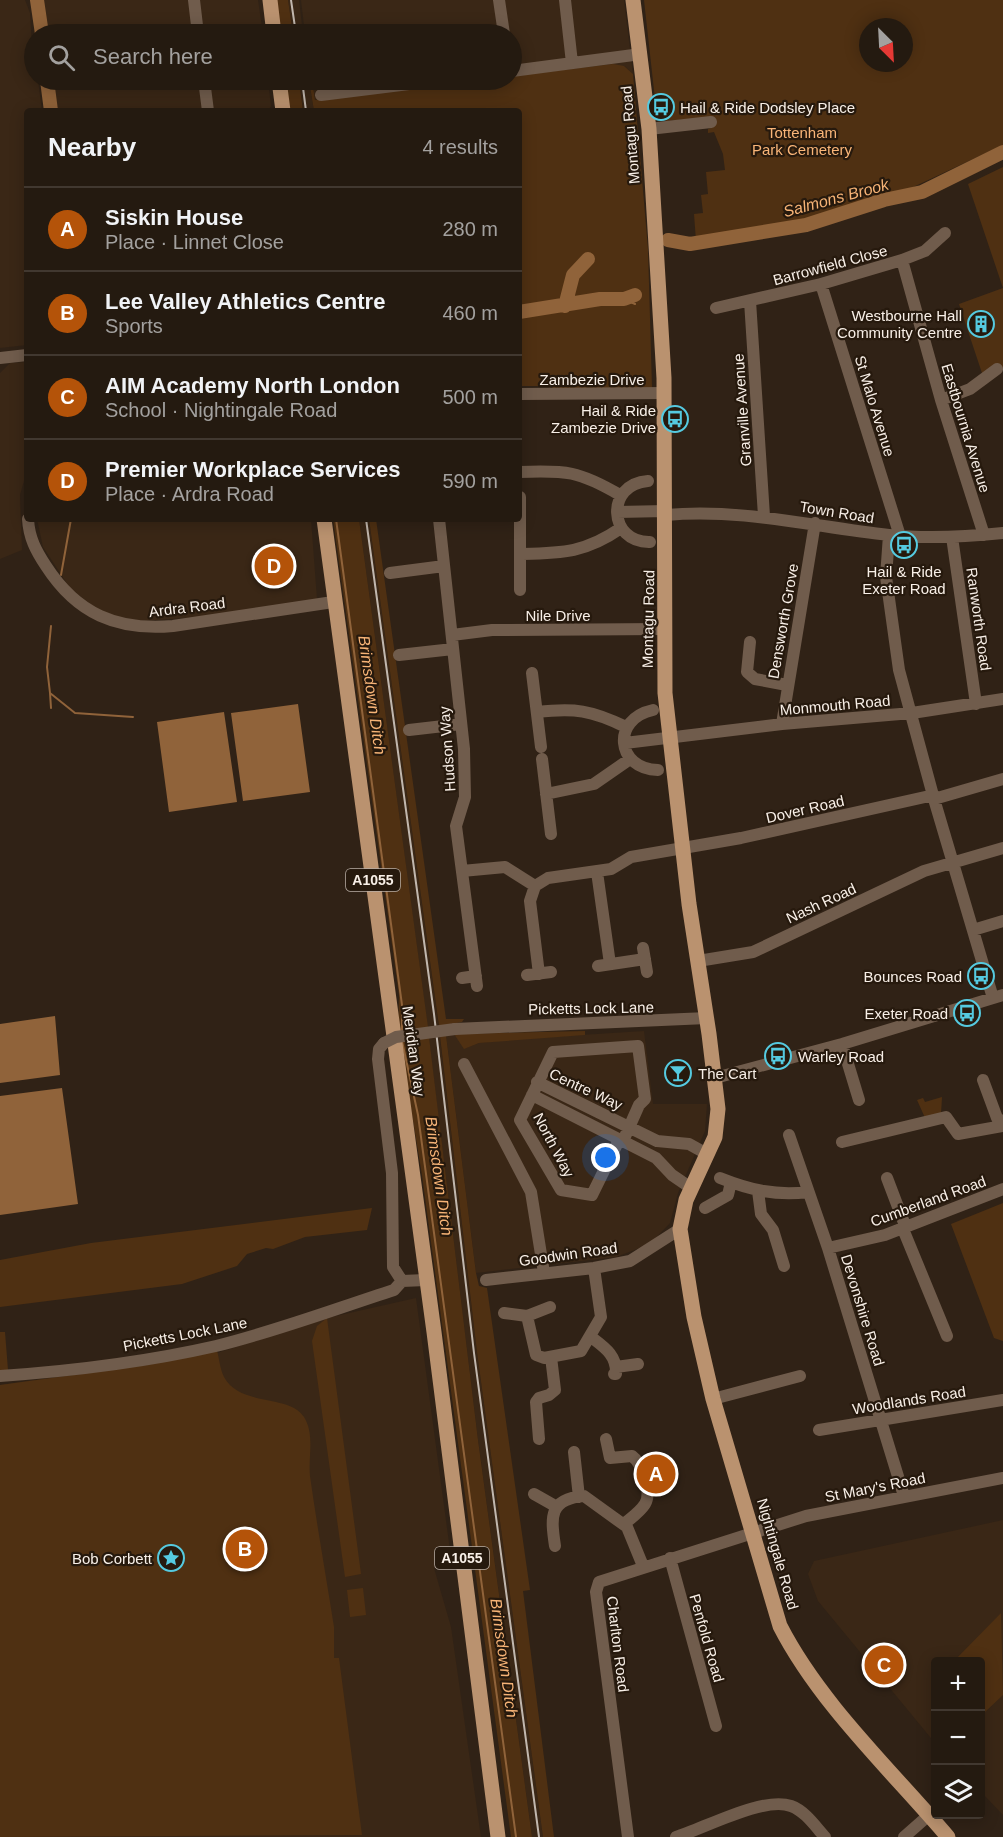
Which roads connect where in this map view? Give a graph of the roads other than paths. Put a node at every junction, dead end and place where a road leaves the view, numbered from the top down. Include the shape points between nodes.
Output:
1 (194, 0) edge
2 (270, 0) edge
3 (499, 0) edge
4 (565, 0) edge
5 (633, 0) edge
6 (197, 24) edge
7 (273, 24) edge
8 (503, 24) edge
9 (641, 54) junction
10 (572, 63) junction
11 (522, 70) edge
12 (205, 90) edge
13 (280, 90) edge
14 (361, 90) edge
15 (321, 95) dead end
16 (208, 108) edge
17 (283, 108) edge
18 (711, 122) dead end
19 (649, 129) junction
20 (945, 233) dead end
21 (902, 260) junction
22 (821, 284) junction
23 (750, 301) junction
24 (716, 308) dead end
25 (24, 355) edge
26 (0, 358) edge
27 (997, 369) dead end
28 (665, 393) junction
29 (522, 394) edge
30 (941, 400) junction
31 (522, 472) edge
32 (648, 481) dead end
33 (620, 495) junction
34 (617, 512) junction
35 (666, 513) junction
36 (764, 516) junction
37 (29, 522) edge
38 (324, 522) edge
39 (439, 522) edge
40 (520, 522) edge
41 (815, 522) junction
42 (621, 528) junction
43 (1003, 533) edge
44 (894, 535) junction
45 (984, 535) junction
46 (952, 537) junction
47 (650, 542) dead end
48 (520, 554) junction
49 (444, 566) junction
50 (390, 573) dead end
51 (520, 590) dead end
52 (333, 602) junction
53 (665, 629) junction
54 (452, 635) junction
55 (750, 642) dead end
56 (453, 649) junction
57 (399, 655) dead end
58 (532, 673) dead end
59 (787, 685) junction
60 (1003, 699) edge
61 (976, 704) junction
62 (653, 710) dead end
63 (537, 712) junction
64 (912, 712) junction
65 (461, 724) junction
66 (782, 724) junction
67 (626, 727) junction
68 (409, 730) dead end
69 (670, 738) junction
70 (625, 743) junction
71 (630, 759) junction
72 (658, 770) dead end
73 (1003, 779) edge
74 (546, 794) junction
75 (934, 797) junction
76 (551, 834) dead end
77 (1003, 848) edge
78 (683, 849) junction
79 (954, 862) junction
80 (462, 871) junction
81 (597, 872) junction
82 (535, 886) junction
83 (1003, 921) edge
84 (973, 930) junction
85 (645, 960) dead end
86 (698, 961) junction
87 (539, 974) dead end
88 (462, 978) dead end
89 (998, 997) edge
90 (707, 1018) junction
91 (843, 1044) junction
92 (464, 1064) dead end
93 (715, 1078) junction
94 (983, 1080) dead end
95 (537, 1082) junction
96 (532, 1095) junction
97 (859, 1100) dead end
98 (1003, 1124) edge
99 (630, 1126) junction
100 (789, 1135) dead end
101 (621, 1140) junction
102 (842, 1142) dead end
103 (707, 1154) junction
104 (887, 1178) dead end
105 (692, 1188) junction
106 (1003, 1189) edge
107 (758, 1191) junction
108 (808, 1192) junction
109 (705, 1208) dead end
110 (905, 1228) junction
111 (680, 1229) junction
112 (828, 1248) junction
113 (784, 1266) dead end
114 (594, 1268) junction
115 (544, 1273) junction
116 (426, 1280) junction
117 (486, 1280) dead end
118 (402, 1281) junction
119 (550, 1307) dead end
120 (504, 1313) dead end
121 (527, 1316) junction
122 (947, 1336) dead end
123 (591, 1337) junction
124 (551, 1357) junction
125 (638, 1364) dead end
126 (0, 1376) edge
127 (800, 1376) dead end
128 (713, 1399) junction
129 (1003, 1400) edge
130 (880, 1420) junction
131 (819, 1430) dead end
132 (539, 1438) dead end
133 (606, 1439) dead end
134 (575, 1452) dead end
135 (1003, 1478) edge
136 (534, 1494) dead end
137 (904, 1496) junction
138 (579, 1497) junction
139 (557, 1507) junction
140 (624, 1524) junction
141 (753, 1532) junction
142 (555, 1546) dead end
143 (670, 1558) junction
144 (643, 1566) junction
145 (716, 1725) dead end
146 (929, 1815) junction
147 (705, 1833) edge
148 (498, 1837) edge
149 (628, 1837) edge
150 (676, 1837) edge
151 (825, 1837) edge
152 (904, 1837) edge
153 (948, 1837) edge

1 - 6 street
2 - 7 main road
3 - 8 street
4 - 10 street
5 - 9 main road, Montagu Road
9 - 10 street
9 - 19 main road, Montagu Road
10 - 11 street
12 - 16 street
13 - 17 main road
14 - 15 street
18 - 19 street
19 - 28 main road, Montagu Road
20 - 21 street, Barrowfield Close via 925,251
21 - 22 street, Barrowfield Close
21 - 30 street, Eastbournia Avenue
22 - 23 street, Barrowfield Close
22 - 44 street, St Malo Avenue
23 - 24 street, Barrowfield Close
23 - 36 street, Granville Avenue
25 - 26 street
27 - 30 street via 970,389
28 - 29 street, Zambezie Drive
28 - 35 main road, Montagu Road
30 - 45 street, Eastbournia Avenue
31 - 33 street via 571,472 589,477
32 - 33 street via 632,485
33 - 34 street
34 - 35 street, Town Road
34 - 42 street
35 - 36 street, Town Road
35 - 53 main road, Montagu Road
36 - 41 street, Town Road
37 - 52 street, Ardra Road via 35,550 68,594 104,618 136,627 153,628
38 - 52 main road, Meridian Way / A1055
39 - 49 street, Hudson Way
40 - 48 street
41 - 44 street, Town Road
41 - 59 street, Densworth Grove
42 - 47 street via 636,540
42 - 48 street via 575,552
43 - 45 street, Town Road
44 - 46 street, Town Road
44 - 64 street via 886,577 899,670
45 - 46 street, Town Road
46 - 61 street, Ranworth Road
48 - 51 street
49 - 50 street
49 - 54 street, Hudson Way
52 - 116 main road, Meridian Way / A1055
53 - 54 street, Nile Drive via 492,630
53 - 69 main road, Montagu Road
54 - 56 street, Hudson Way
55 - 59 street via 747,672 755,679
56 - 57 street
56 - 65 street, Hudson Way
58 - 63 street
59 - 66 street, Densworth Grove
60 - 61 street, Monmouth Road
61 - 64 street, Monmouth Road
62 - 67 street via 639,714
63 - 67 street via 579,709 598,713
63 - 74 street
64 - 66 street, Monmouth Road
64 - 75 street
65 - 68 street
65 - 80 street, Hudson Way via 465,797 456,822
66 - 69 street, Monmouth Road
67 - 70 street
69 - 70 street, Monmouth Road
69 - 78 main road, Montagu Road
70 - 71 street
71 - 72 street via 639,767
71 - 74 street via 594,784
73 - 75 street, Dover Road
74 - 76 street
75 - 78 street, Dover Road
75 - 79 street
77 - 79 street, Nash Road
78 - 81 street, Dover Road via 628,857 611,869
78 - 86 main road, Montagu Road
79 - 84 street
79 - 86 street, Nash Road via 924,872 753,952
80 - 82 street via 505,867
80 - 88 street, Hudson Way via 476,981
81 - 82 street, Dover Road via 548,878
81 - 85 street via 604,965
82 - 87 street via 530,901
83 - 84 street
84 - 89 street
86 - 90 main road, Montagu Road
89 - 91 street
90 - 93 main road, Montagu Road
90 - 118 street, Picketts Lock Lane, bridge via 465,1027 384,1042 378,1059 392,1173 393,1267
91 - 93 street
91 - 97 street
92 - 115 street via 531,1192
93 - 103 main road, Montagu Road via 718,1119
94 - 98 street
95 - 96 street, Centre Way
95 - 99 street, Centre Way
95 - 99 street via 553,1052 638,1046 645,1095
96 - 101 street, Centre Way
96 - 101 street, North Way via 520,1120 563,1192 592,1195
98 - 102 street via 958,1134 946,1117
99 - 101 street
99 - 103 street, Centre Way via 657,1141 689,1144
100 - 108 street, Devonshire Road
101 - 105 street, Centre Way via 656,1158
103 - 105 main road, Montagu Road
104 - 110 street
105 - 111 main road, Montagu Road
106 - 110 street, Cumberland Road
107 - 108 street via 786,1195
107 - 109 street via 725,1180 728,1195
107 - 113 street via 761,1214 773,1230
108 - 112 street, Devonshire Road
110 - 112 street, Cumberland Road
110 - 122 street
111 - 114 street, Goodwin Road via 637,1258
111 - 128 main road, Nightingale Road
112 - 130 street, Devonshire Road
114 - 115 street, Goodwin Road
114 - 123 street via 602,1309
115 - 117 street, Goodwin Road
116 - 118 street, Picketts Lock Lane
116 - 148 main road, Meridian Way / A1055
118 - 126 street, Picketts Lock Lane via 394,1290 216,1346
119 - 121 street
120 - 121 street
121 - 124 street via 536,1354
123 - 124 street via 581,1351
123 - 125 street via 612,1355 615,1371
124 - 132 street via 556,1386 553,1393 536,1400 544,1424
127 - 128 street
128 - 141 main road, Nightingale Road
129 - 130 street, Woodlands Road
130 - 131 street, Woodlands Road
130 - 137 street, Devonshire Road
133 - 140 street via 610,1458 632,1456 638,1462 647,1492 644,1506
134 - 138 street
135 - 137 street, St Mary's Road
136 - 139 street
137 - 141 street, St Mary's Road via 806,1516
138 - 139 street
138 - 140 street via 587,1497
139 - 142 street via 551,1519
140 - 144 street
141 - 143 street, Charlton Road
141 - 146 main road, Nightingale Road via 780,1626 791,1647 854,1730
143 - 144 street, Charlton Road
143 - 145 street, Penfold Road
144 - 149 street, Charlton Road via 602,1579 596,1592
146 - 152 street
146 - 153 main road, Nightingale Road
147 - 150 street
147 - 151 street via 774,1803 801,1811

